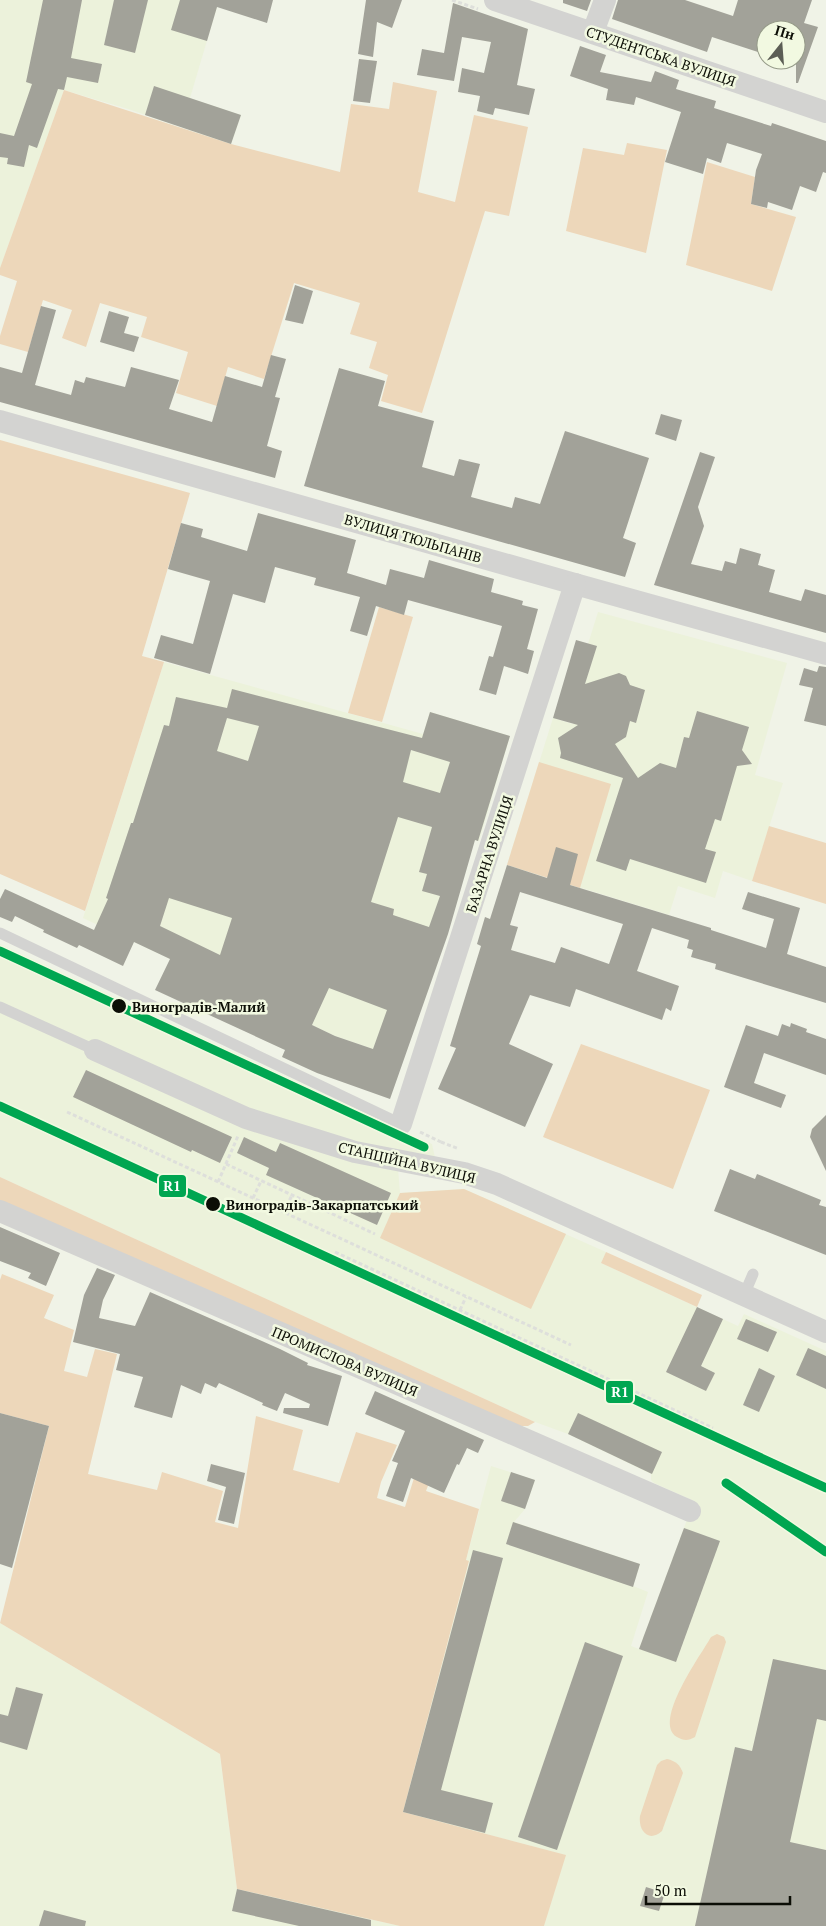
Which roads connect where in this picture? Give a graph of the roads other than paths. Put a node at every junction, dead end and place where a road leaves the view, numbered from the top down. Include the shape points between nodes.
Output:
1 (495, 0) edge
2 (605, 0) edge
3 (593, 32) junction
4 (826, 112) edge
5 (0, 421) edge
6 (575, 584) junction
7 (826, 654) edge
8 (0, 934) edge
9 (0, 1007) edge
10 (95, 1050) joint
11 (401, 1124) joint
12 (0, 1211) edge
13 (753, 1274) dead end
14 (744, 1295) junction
15 (826, 1332) edge
16 (690, 1511) dead end

1 - 3 street, СТУДЕНТСЬКА ВУЛИЦЯ
2 - 3 street
3 - 4 street, СТУДЕНТСЬКА ВУЛИЦЯ
5 - 6 street, ВУЛИЦЯ ТЮЛЬПАНІВ
6 - 7 street, ВУЛИЦЯ ТЮЛЬПАНІВ
6 - 11 street, БАЗАРНА ВУЛИЦЯ
8 - 11 lane
9 - 10 lane
10 - 14 street, СТАНЦІЙНА ВУЛИЦЯ via 246,1118 356,1152 464,1173 510,1190
12 - 16 street, ПРОМИСЛОВА ВУЛИЦЯ
13 - 14 lane
14 - 15 street, СТАНЦІЙНА ВУЛИЦЯ

